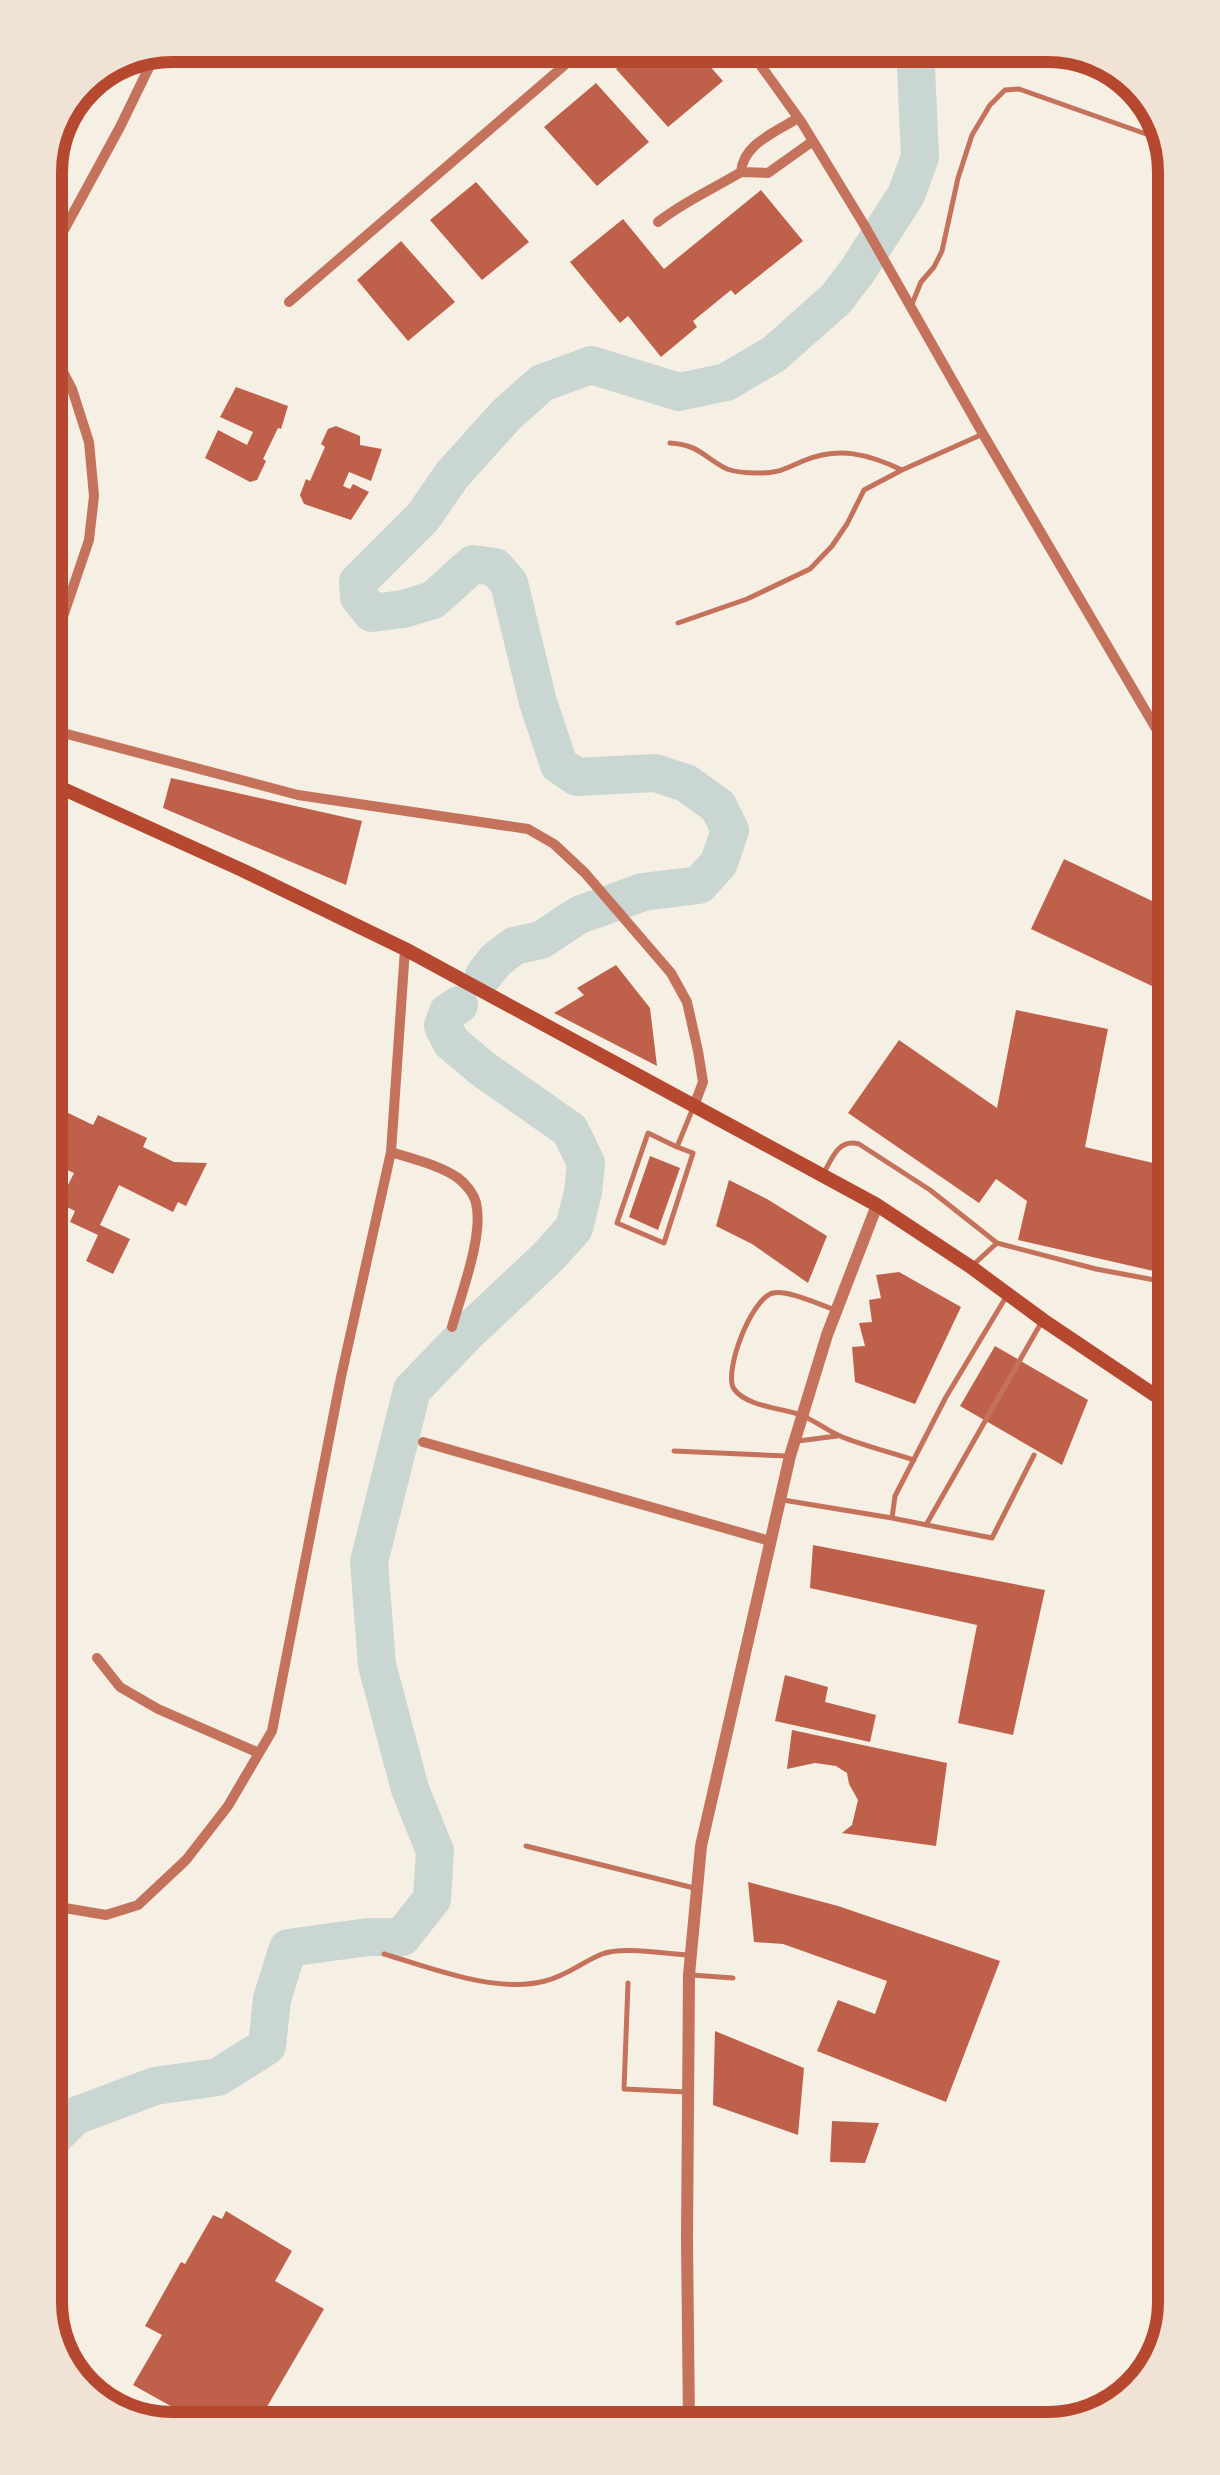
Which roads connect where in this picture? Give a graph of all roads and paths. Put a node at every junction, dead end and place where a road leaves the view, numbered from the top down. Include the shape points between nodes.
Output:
1 (567, 63) edge
2 (759, 63) edge
3 (150, 65) edge
4 (798, 118) junction
5 (1150, 135) edge
6 (813, 141) junction
7 (740, 172) junction
8 (658, 222) dead end
9 (63, 232) edge
10 (289, 302) dead end
11 (911, 307) junction
12 (63, 372) edge
13 (984, 434) junction
14 (670, 443) dead end
15 (902, 470) junction
16 (63, 616) edge
17 (678, 623) dead end
18 (1158, 731) edge
19 (63, 733) edge
20 (63, 789) edge
21 (405, 949) junction
22 (694, 1106) junction
23 (677, 1146) junction
24 (391, 1152) junction
25 (823, 1176) junction
26 (877, 1205) junction
27 (997, 1243) junction
28 (970, 1267) junction
29 (1158, 1281) edge
30 (1008, 1294) junction
31 (836, 1310) junction
32 (1042, 1320) junction
33 (452, 1327) dead end
34 (1158, 1394) edge
35 (802, 1416) junction
36 (840, 1436) junction
37 (795, 1441) junction
38 (424, 1442) dead end
39 (674, 1451) dead end
40 (1034, 1455) dead end
41 (790, 1456) junction
42 (914, 1460) junction
43 (780, 1499) junction
44 (892, 1518) junction
45 (926, 1525) junction
46 (770, 1541) junction
47 (97, 1658) dead end
48 (259, 1754) junction
49 (526, 1846) dead end
50 (697, 1889) junction
51 (63, 1908) edge
52 (384, 1954) dead end
53 (690, 1956) junction
54 (689, 1975) junction
55 (733, 1978) dead end
56 (628, 1983) dead end
57 (689, 2092) junction
58 (689, 2412) edge

1 - 10 street
2 - 4 street
3 - 9 street
4 - 6 street
4 - 7 street via 749,149
5 - 11 lane via 1019,89 1004,90 972,134 942,251
6 - 7 street via 768,173
6 - 11 street
7 - 8 street
11 - 13 street
12 - 16 street via 89,442 94,496 88,540
13 - 15 lane
13 - 18 street
14 - 15 lane via 702,451 729,470 758,474 845,451
15 - 17 lane via 864,490 848,524 810,569
19 - 22 street via 298,796 528,829 554,844 688,1002 703,1082
20 - 21 main road
21 - 22 main road
21 - 24 street
22 - 23 lane
22 - 25 main road
23 - 23 lane via 648,1132 617,1223 664,1243 693,1154
24 - 33 street via 459,1179 476,1198 471,1260
24 - 48 street via 272,1731
25 - 26 main road
25 - 27 lane via 844,1143 859,1144
26 - 28 main road
26 - 31 street
27 - 28 lane
27 - 29 lane
28 - 30 main road
30 - 32 main road
30 - 42 lane
31 - 35 street
31 - 35 lane via 774,1293 760,1300 738,1346 734,1389 748,1400
32 - 34 main road
32 - 45 lane
35 - 36 lane
35 - 37 street
36 - 37 lane
36 - 42 lane
37 - 41 street
38 - 46 street
39 - 41 lane
40 - 45 lane via 992,1538
41 - 43 street
42 - 44 lane
43 - 44 lane
43 - 46 street
44 - 45 lane
46 - 50 street via 700,1846
47 - 48 street via 120,1686 158,1709
48 - 51 street via 186,1860 138,1905 106,1915
49 - 50 lane
50 - 53 street
52 - 53 lane via 509,1984 544,1982 614,1950
53 - 54 street
54 - 55 lane
54 - 57 street
56 - 57 lane via 624,2089
57 - 58 street

